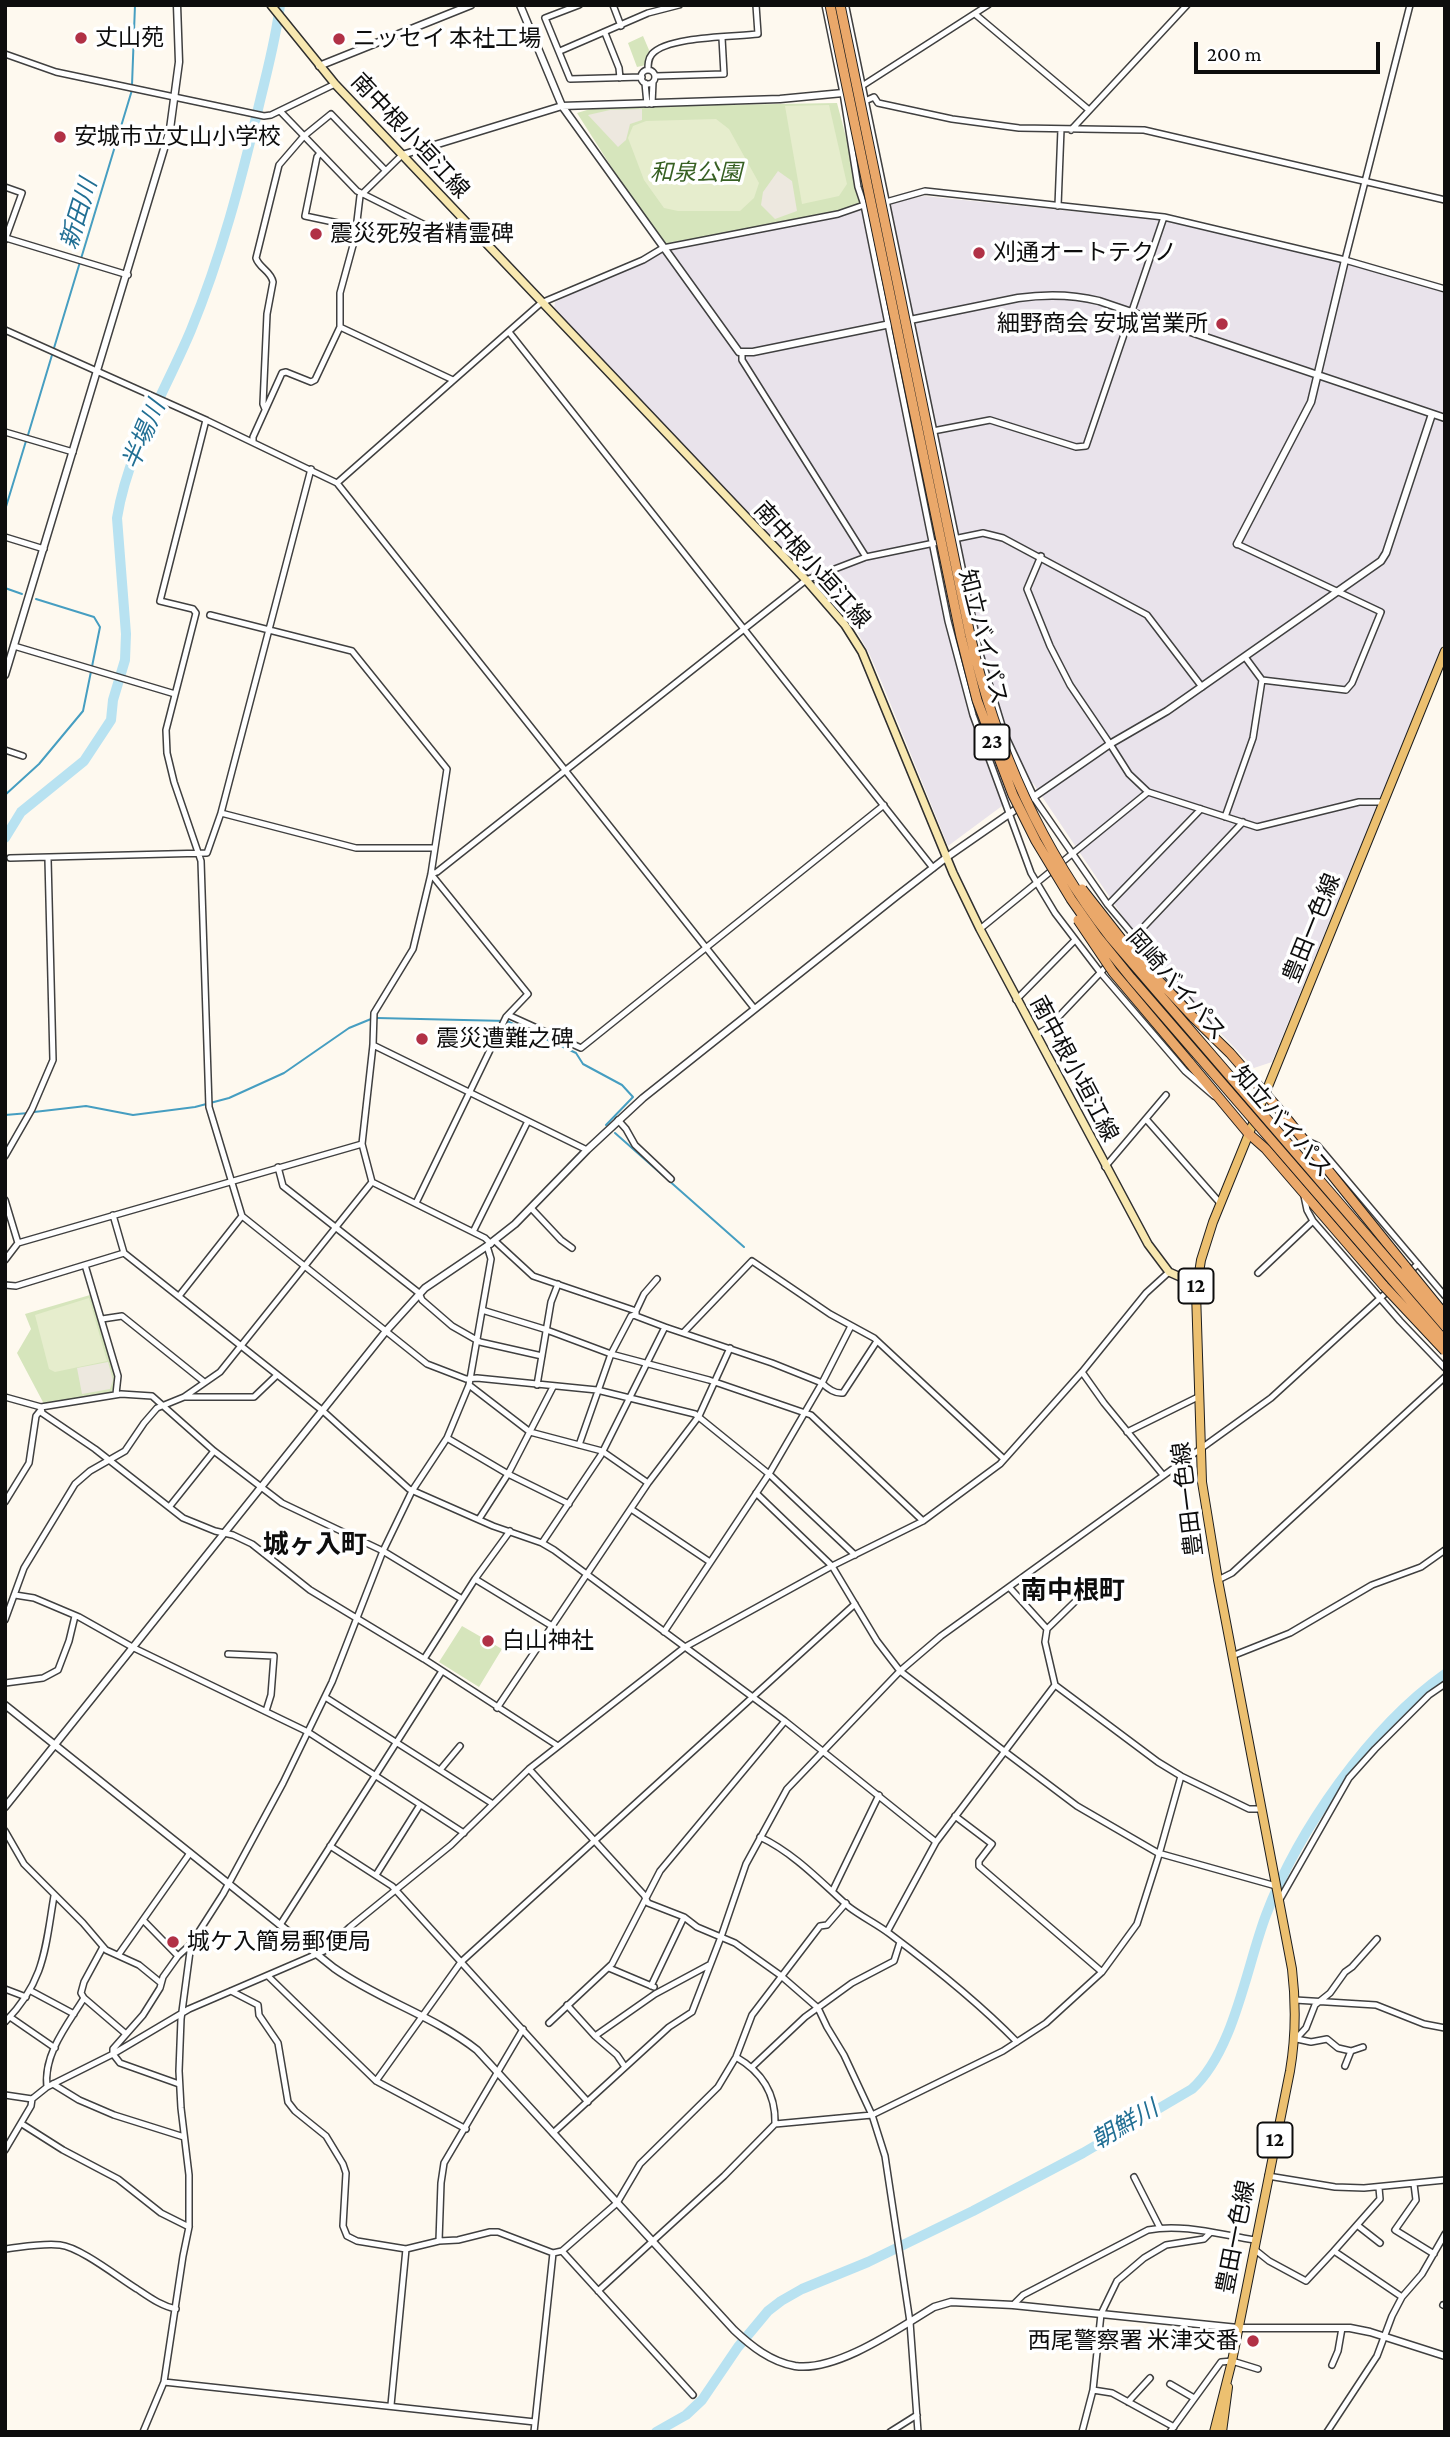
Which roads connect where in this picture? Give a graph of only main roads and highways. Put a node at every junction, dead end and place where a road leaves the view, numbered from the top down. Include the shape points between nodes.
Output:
1 (271, 5) edge
2 (828, 5) edge
3 (843, 5) edge
4 (1445, 651) edge
5 (1013, 795) junction
6 (1032, 815) junction
7 (1266, 1094) junction
8 (1249, 1134) junction
9 (1197, 1282) junction
10 (1445, 1315) edge
11 (1445, 1326) edge
12 (1445, 1341) edge
13 (1445, 1350) edge
14 (1228, 2377) junction
15 (1214, 2432) edge
16 (1222, 2432) edge

1 - 9 main road, 南中根小垣江線 via 335,84 845,625 865,658 980,929 1105,1167 1169,1272
2 - 5 highway, 知立バイパス / 23, bridge via 961,637 977,700
3 - 6 highway, 知立バイパス / 23, bridge via 978,668 1000,740
4 - 7 main road, 豊田一色線 / 12
5 - 8 highway, 23, bridge via 1032,845 1104,959
5 - 12 highway, 知立バイパス / 23, bridge via 1048,862 1097,936
6 - 7 highway, 23, bridge via 1121,939
6 - 11 highway, 岡崎バイパス / 23, bridge via 1110,937
7 - 8 main road, 豊田一色線 / 12
7 - 10 highway, 23, bridge
8 - 9 main road, 豊田一色線 / 12 via 1206,1242
8 - 13 highway, 23, bridge
9 - 14 main road, 豊田一色線 / 12 via 1204,1503 1295,2000 1295,2040
14 - 15 main road, 豊田一色線 / 12
14 - 16 main road, 豊田一色線 / 12

